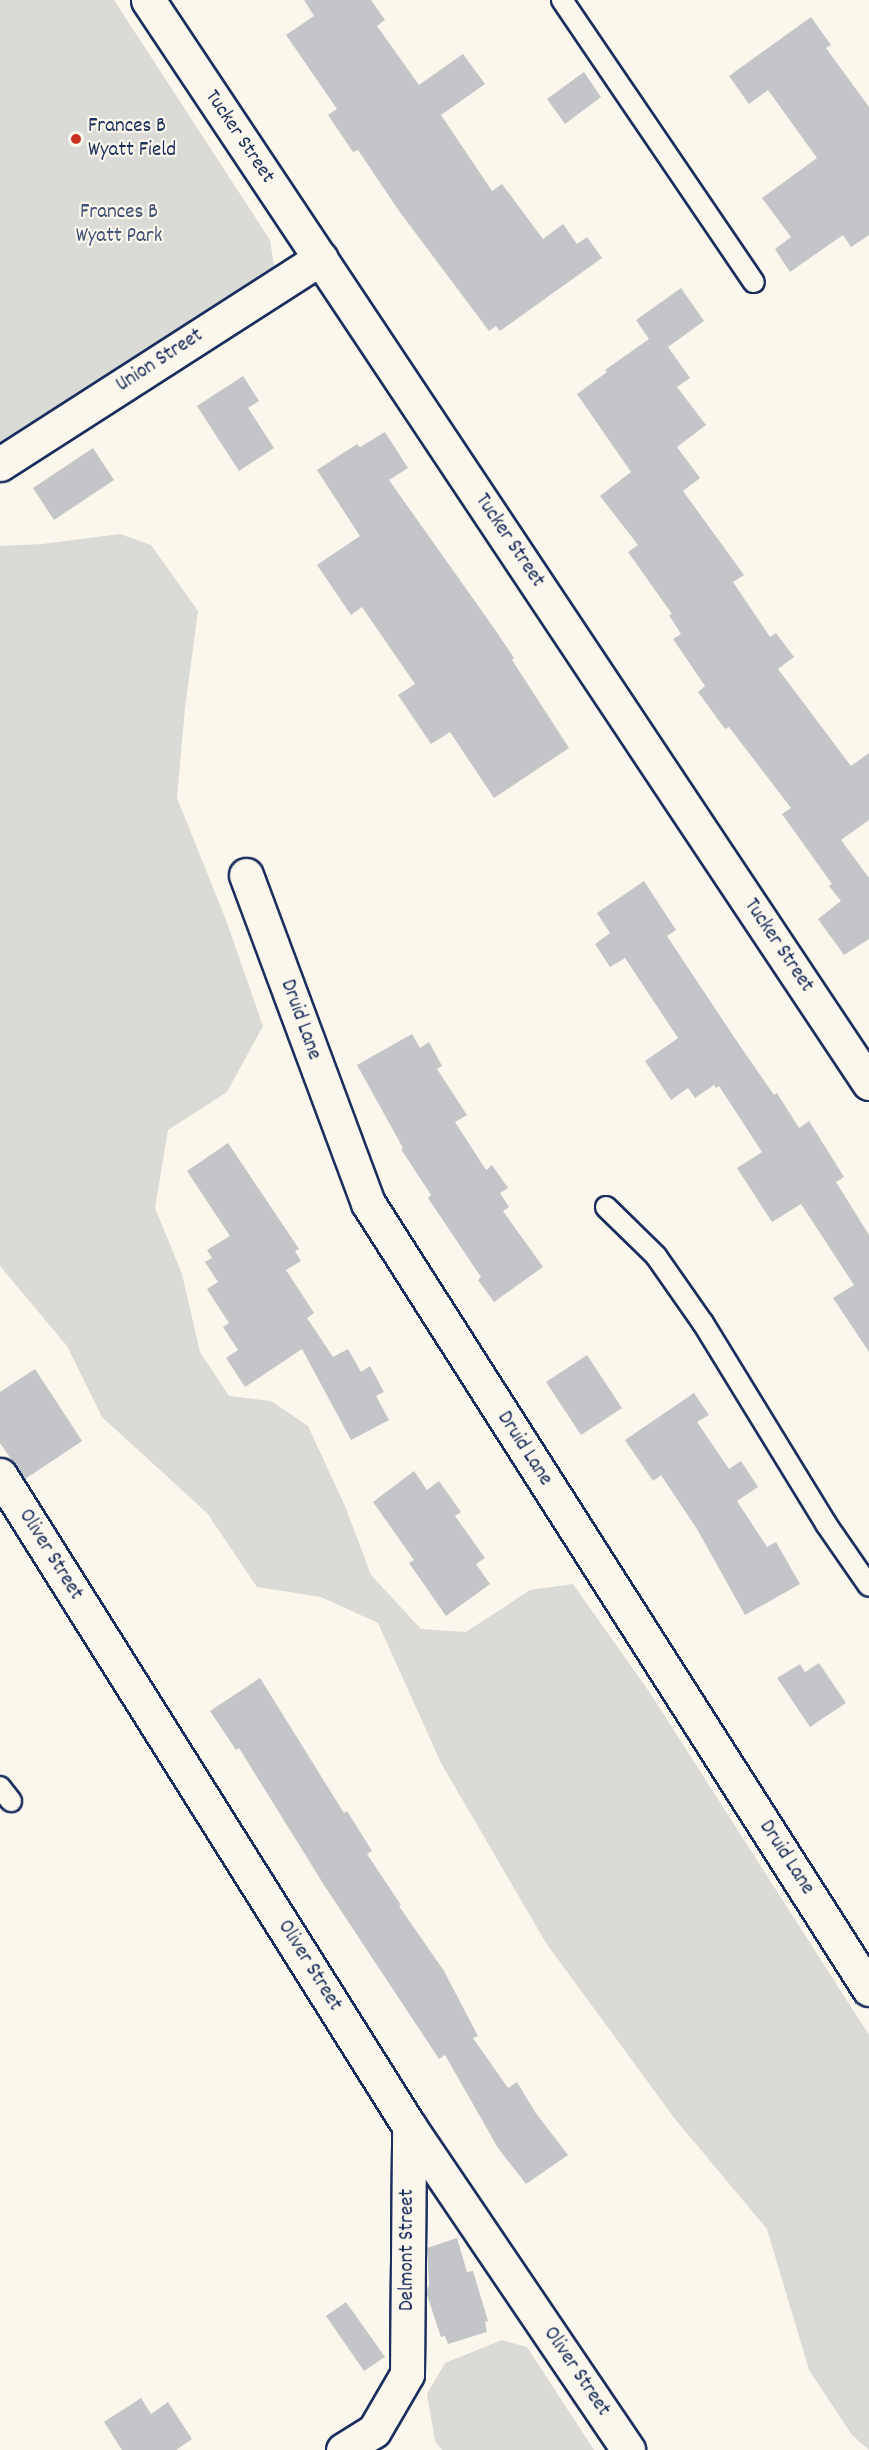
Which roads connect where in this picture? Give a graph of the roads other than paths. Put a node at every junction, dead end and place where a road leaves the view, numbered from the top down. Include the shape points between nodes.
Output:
1 (148, 0) edge
2 (562, 0) edge
3 (321, 258) junction
4 (754, 282) dead end
5 (0, 464) edge
6 (246, 875) dead end
7 (864, 1062) edge
8 (606, 1207) dead end
9 (0, 1476) edge
10 (869, 1586) edge
11 (869, 1989) edge
12 (409, 2126) junction
13 (343, 2450) edge
14 (628, 2450) edge

1 - 3 street, Tucker Street
2 - 4 lane
3 - 5 street, Union Street
3 - 7 street, Tucker Street
6 - 11 street, Druid Lane via 368,1203
8 - 10 lane via 656,1256 703,1323 826,1524
9 - 12 street, Oliver Street
12 - 13 street, Delmont Street via 407,2374 374,2431
12 - 14 street, Oliver Street

